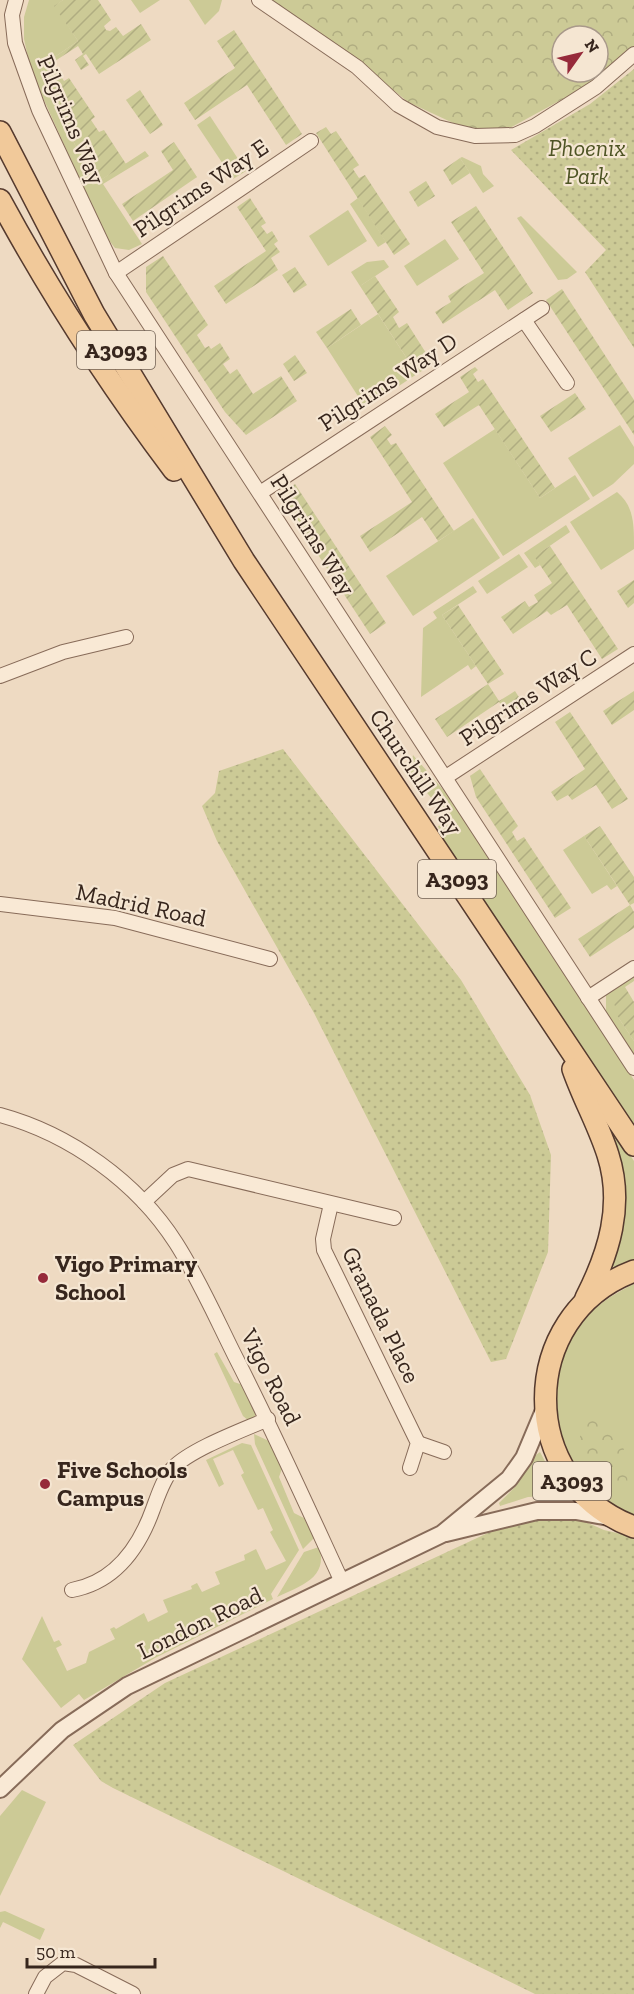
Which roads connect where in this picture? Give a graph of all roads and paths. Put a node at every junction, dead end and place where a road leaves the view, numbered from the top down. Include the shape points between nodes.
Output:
1 (16, 0) edge
2 (259, 0) edge
3 (634, 54) edge
4 (0, 132) edge
5 (311, 141) dead end
6 (0, 200) edge
7 (116, 273) junction
8 (542, 308) dead end
9 (524, 320) junction
10 (567, 383) dead end
11 (260, 493) junction
12 (244, 561) junction
13 (126, 637) dead end
14 (634, 654) edge
15 (0, 676) edge
16 (446, 777) junction
17 (0, 904) edge
18 (270, 958) dead end
19 (634, 968) edge
20 (588, 998) junction
21 (564, 1043) junction
22 (634, 1068) edge
23 (0, 1116) edge
24 (634, 1145) edge
25 (144, 1202) junction
26 (331, 1204) junction
27 (394, 1218) dead end
28 (634, 1271) edge
29 (584, 1303) junction
30 (545, 1408) junction
31 (268, 1419) junction
32 (418, 1443) junction
33 (444, 1452) dead end
34 (410, 1468) dead end
35 (613, 1518) junction
36 (634, 1527) edge
37 (442, 1534) junction
38 (342, 1582) junction
39 (72, 1590) dead end
40 (0, 1789) edge
41 (36, 1994) edge
42 (133, 1994) edge

1 - 7 street, Pilgrims Way via 12,15 15,43 39,110
2 - 3 street via 357,67 398,105 437,127 475,136 515,135 535,126 596,87
4 - 12 main road, A3093 via 94,314
5 - 7 street, Pilgrims Way E
6 - 12 main road, A3093 via 52,291 133,414
7 - 11 street, Pilgrims Way
8 - 9 street, Pilgrims Way D
9 - 10 street
9 - 11 street, Pilgrims Way D
11 - 16 street, Pilgrims Way
12 - 21 main road, Churchill Way / A3093
13 - 15 street via 63,652
14 - 16 street, Pilgrims Way C
16 - 20 street, Pilgrims Way
17 - 18 street, Madrid Road via 116,918
19 - 20 street
20 - 22 street, Pilgrims Way
21 - 24 main road, Churchill Way / A3093
21 - 29 main road, Churchill Way / A3093 via 608,1154 614,1188 611,1241
23 - 25 street, Vigo Road via 44,1131 96,1161
25 - 26 street via 173,1175 188,1169
25 - 31 street, Vigo Road via 190,1266
26 - 27 street
26 - 32 street, Granada Place via 324,1250
28 - 29 main road, A3093 via 610,1282
29 - 30 main road, A3093 via 553,1351
30 - 35 main road, A3093 via 553,1447 565,1471 581,1492
30 - 37 street, London Road via 528,1451 509,1479
31 - 38 street, Vigo Road
31 - 39 street via 209,1446 173,1468 126,1560 97,1583
32 - 33 street
32 - 34 street
35 - 36 main road, A3093
35 - 37 street, London Road via 576,1511 537,1511
37 - 38 street, London Road
38 - 40 street, London Road via 157,1670 96,1705 39,1749
41 - 42 street via 45,1977 63,1963 76,1965

